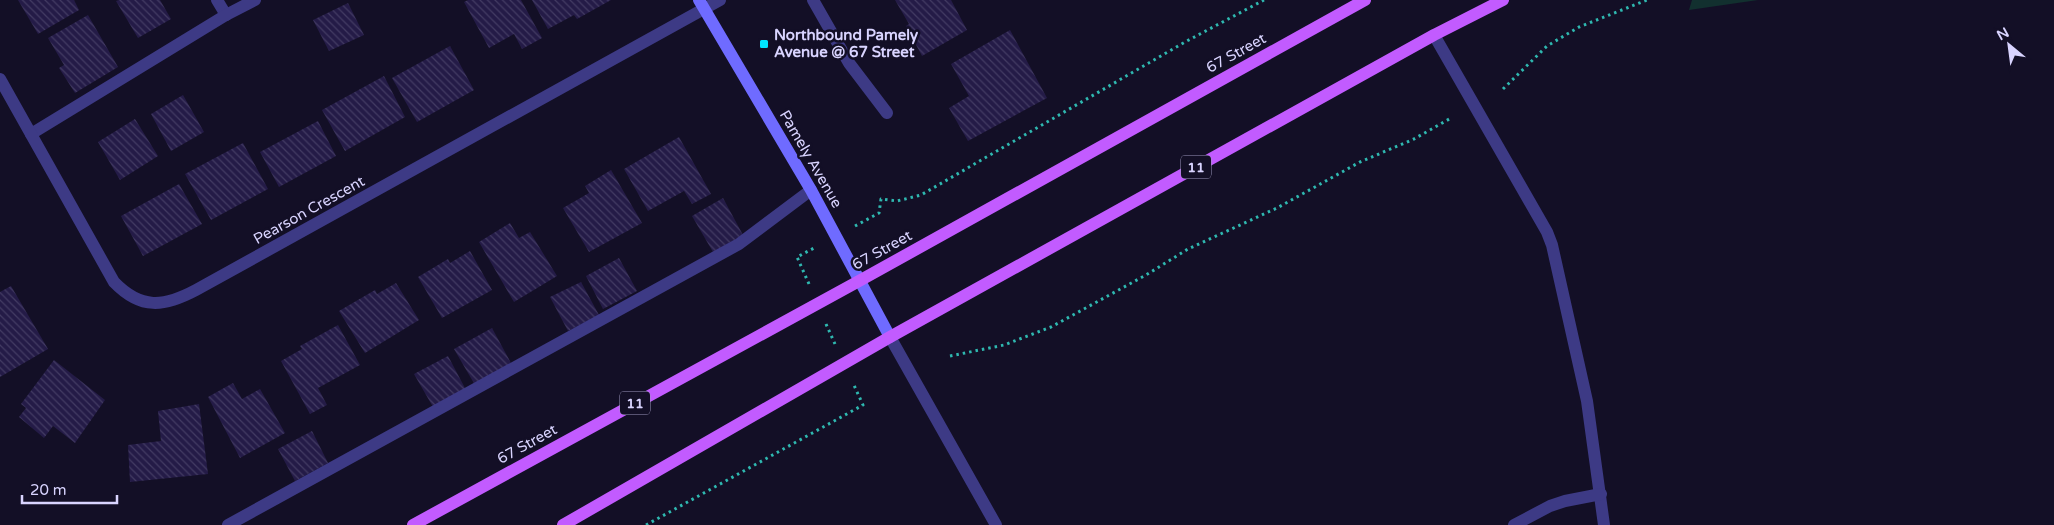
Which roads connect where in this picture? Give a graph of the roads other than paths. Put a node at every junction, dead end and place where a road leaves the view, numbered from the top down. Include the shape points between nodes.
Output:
1 (217, 0) edge
2 (255, 0) edge
3 (720, 0) edge
4 (813, 0) edge
5 (1365, 0) edge
6 (1503, 0) edge
7 (701, 4) edge
8 (226, 15) junction
9 (1434, 35) junction
10 (0, 79) edge
11 (887, 113) dead end
12 (30, 134) junction
13 (811, 190) junction
14 (859, 281) junction
15 (890, 336) junction
16 (1601, 494) junction
17 (228, 525) edge
18 (413, 525) edge
19 (563, 525) edge
20 (996, 525) edge
21 (1514, 525) edge
22 (1604, 525) edge

1 - 8 street
2 - 8 street
3 - 7 street, Pearson Crescent
4 - 11 street via 849,63
5 - 14 main road, 67 Street / 11
6 - 9 main road, 11
7 - 12 street, Pearson Crescent via 196,290 159,303 132,298 114,282
7 - 13 street, Pamely Avenue
8 - 12 street
9 - 15 main road, 11
9 - 16 street via 1552,245 1588,401
10 - 12 street, Pearson Crescent
13 - 14 street, Pamely Avenue
13 - 17 street via 739,244
14 - 15 street, Pamely Avenue
14 - 18 main road, 67 Street / 11
15 - 19 main road, 11
15 - 20 street
16 - 21 street via 1558,503
16 - 22 street

